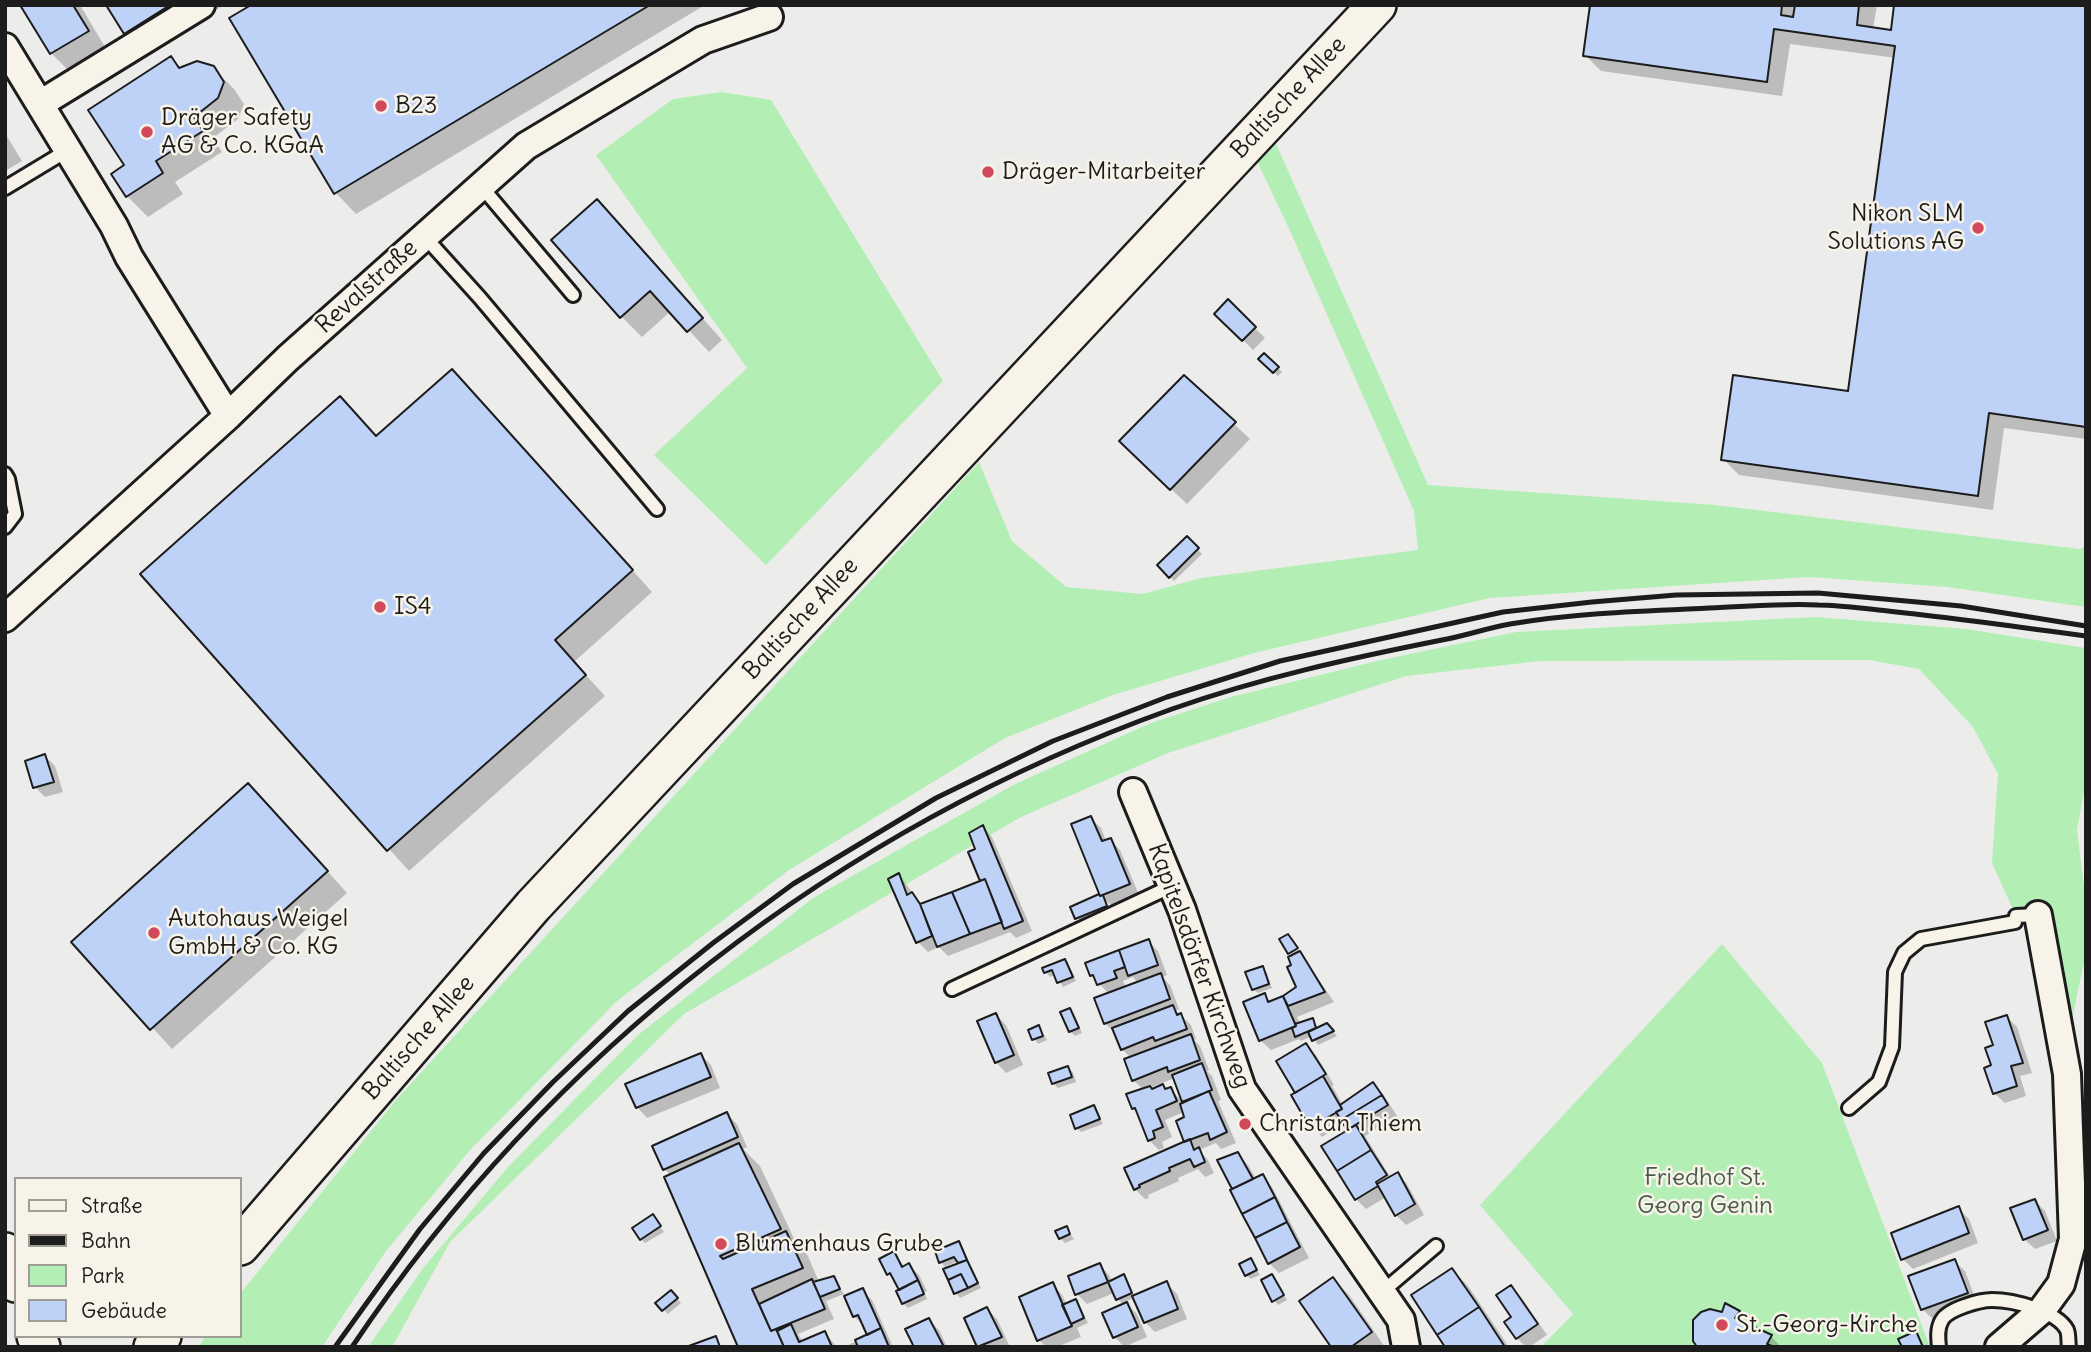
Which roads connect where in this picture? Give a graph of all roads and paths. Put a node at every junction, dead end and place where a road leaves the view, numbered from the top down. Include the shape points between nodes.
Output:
1 (201, 5) edge
2 (1377, 5) edge
3 (766, 11) edge
4 (5, 47) edge
5 (40, 104) junction
6 (68, 150) junction
7 (481, 186) junction
8 (5, 188) edge
9 (425, 236) junction
10 (573, 295) dead end
11 (228, 416) junction
12 (5, 474) edge
13 (657, 509) dead end
14 (5, 527) edge
15 (5, 618) edge
16 (1133, 792) dead end
17 (1172, 886) junction
18 (2038, 915) joint
19 (952, 989) dead end
20 (1849, 1108) dead end
21 (242, 1244) edge
22 (1436, 1246) dead end
23 (5, 1252) edge
24 (14, 1277) edge
25 (1382, 1292) junction
26 (2042, 1311) junction
27 (1405, 1347) edge
28 (1939, 1347) edge
29 (1999, 1347) edge
30 (2069, 1347) edge

1 - 5 street
2 - 21 main road, Baltische Allee via 533,906
3 - 7 street, Revalstraße via 703,40 526,146
4 - 5 street
5 - 6 street
6 - 8 lane
6 - 11 street
7 - 9 street, Revalstraße
7 - 10 lane
9 - 11 street, Revalstraße
9 - 13 lane
11 - 15 street, Revalstraße
12 - 14 lane via 15,514
16 - 17 street, Kapitelsdörfer Kirchweg
17 - 19 lane
17 - 25 street, Kapitelsdörfer Kirchweg via 1241,1089
18 - 20 lane via 1921,939 1904,953 1895,972 1892,1047 1879,1082
18 - 26 street via 2067,1074 2073,1240 2061,1284
22 - 25 lane
23 - 24 main road
25 - 27 street, Kapitelsdörfer Kirchweg via 1401,1320
26 - 28 lane via 1992,1300 1968,1304 1941,1320
26 - 29 street
26 - 30 lane via 2054,1315 2068,1331

